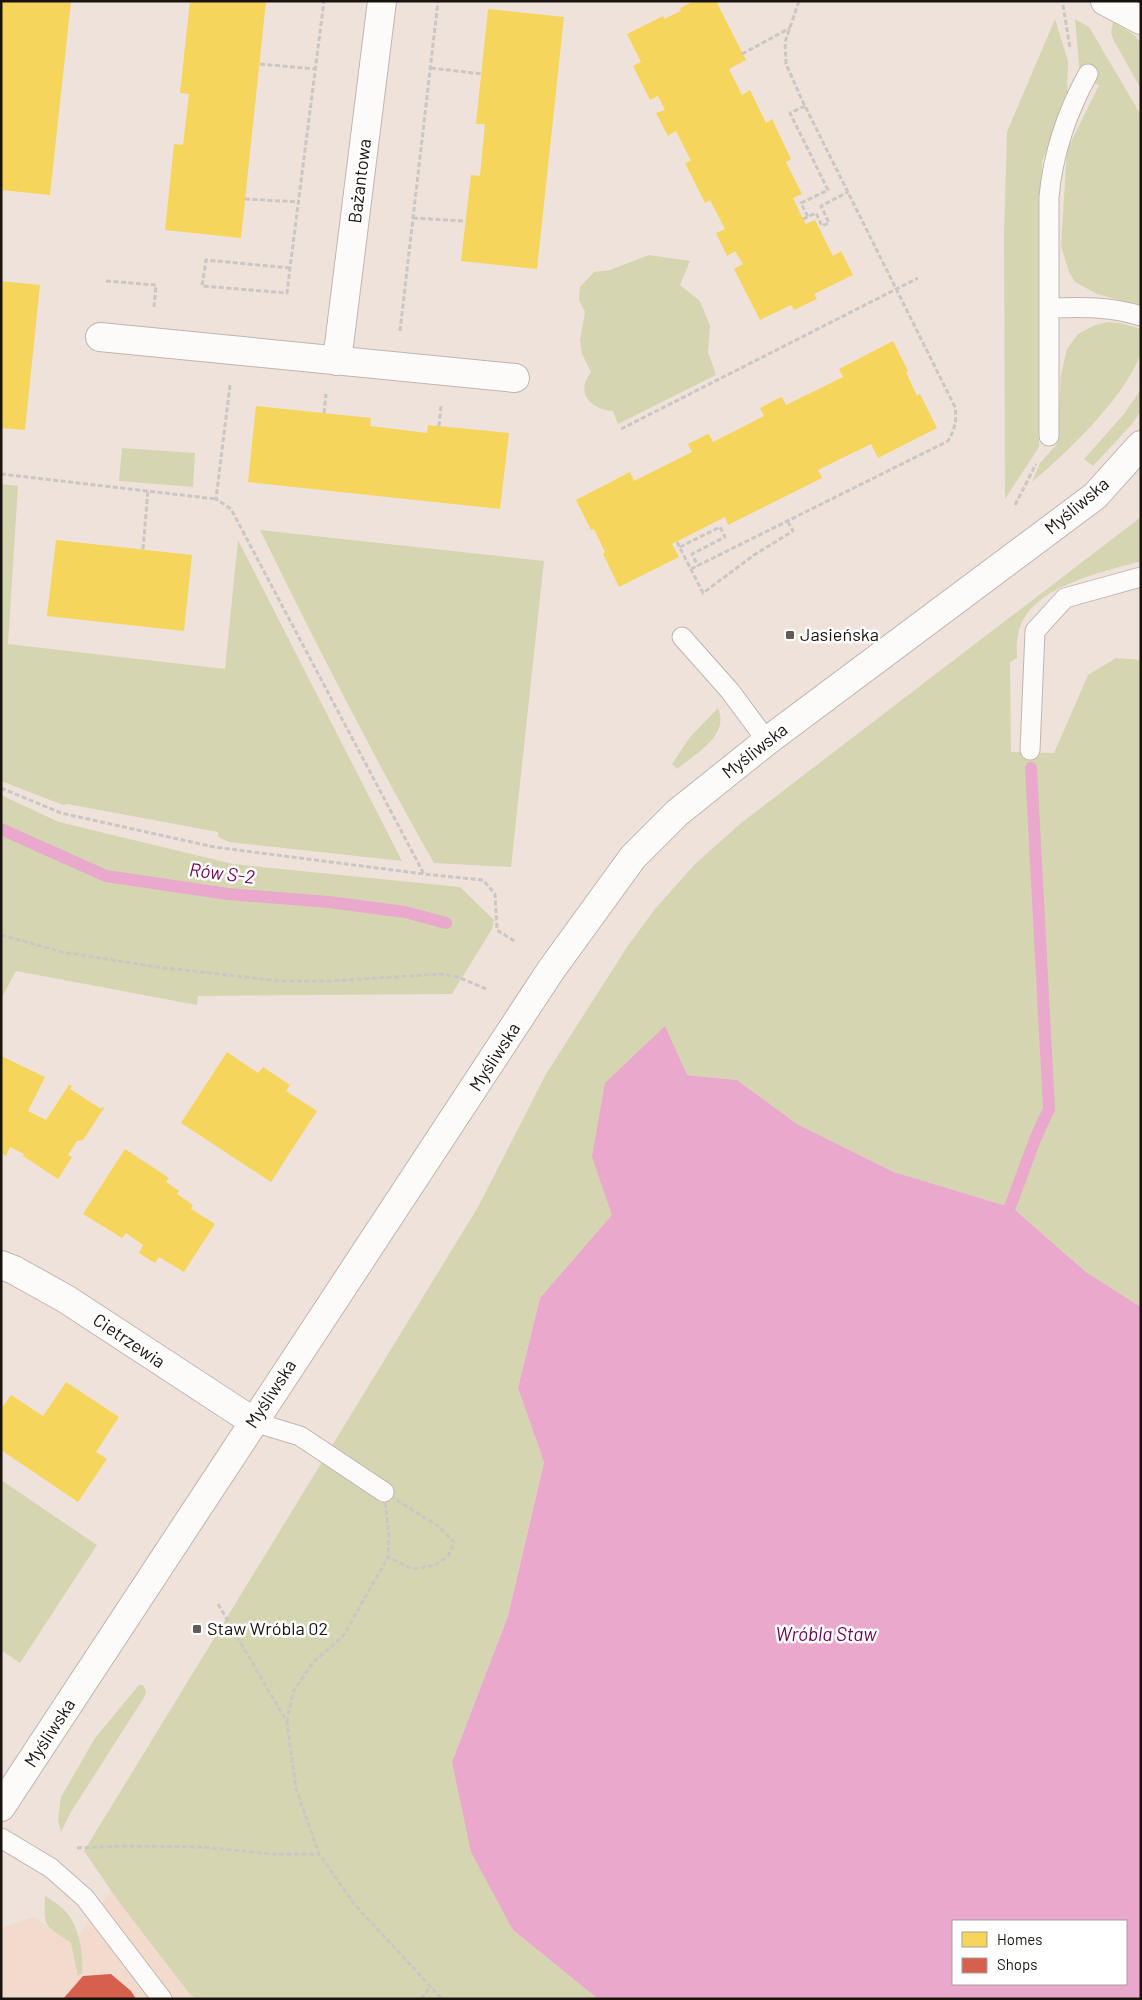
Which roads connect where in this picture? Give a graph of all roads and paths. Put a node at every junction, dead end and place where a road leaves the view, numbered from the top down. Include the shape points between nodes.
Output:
1 (324, 1) edge
2 (382, 1) edge
3 (438, 1) edge
4 (799, 1) edge
5 (1104, 1) edge
6 (1141, 20) edge
7 (790, 28) junction
8 (742, 54) dead end
9 (260, 64) dead end
10 (431, 68) junction
11 (316, 69) junction
12 (482, 74) dead end
13 (1088, 74) dead end
14 (805, 106) junction
15 (848, 192) junction
16 (245, 199) dead end
17 (298, 202) junction
18 (808, 217) junction
19 (413, 218) junction
20 (803, 219) dead end
21 (466, 221) dead end
22 (290, 268) junction
23 (918, 278) dead end
24 (106, 282) dead end
25 (896, 289) junction
26 (1049, 308) junction
27 (1141, 316) edge
28 (100, 337) dead end
29 (152, 342) junction
30 (234, 350) junction
31 (337, 361) junction
32 (396, 367) junction
33 (515, 378) dead end
34 (327, 386) dead end
35 (442, 398) dead end
36 (324, 413) dead end
37 (439, 426) dead end
38 (621, 429) dead end
39 (1049, 436) joint
40 (1141, 445) edge
41 (1, 474) edge
42 (148, 490) junction
43 (216, 499) junction
44 (1015, 505) dead end
45 (788, 522) junction
46 (677, 542) dead end
47 (680, 547) junction
48 (143, 549) dead end
49 (698, 566) junction
50 (690, 569) junction
51 (1141, 577) edge
52 (682, 637) dead end
53 (767, 741) junction
54 (1030, 750) dead end
55 (1, 788) edge
56 (424, 874) junction
57 (1, 935) edge
58 (516, 942) dead end
59 (486, 989) dead end
60 (1, 1265) edge
61 (254, 1422) junction
62 (384, 1492) junction
63 (388, 1557) junction
64 (218, 1604) dead end
65 (287, 1722) junction
66 (1, 1807) edge
67 (1, 1838) edge
68 (72, 1849) dead end
69 (319, 1854) junction
70 (431, 1986) junction
71 (162, 1999) edge
72 (421, 1999) edge
73 (442, 1999) edge

1 - 11 path
2 - 31 street, Bażantowa
3 - 10 path
4 - 7 path
5 - 6 street
7 - 8 path
7 - 14 path via 785,42 786,64
9 - 11 path
10 - 12 path
10 - 19 path
11 - 17 path
13 - 26 lane via 1057,149 1051,174
14 - 15 path
14 - 18 path via 790,113 828,190 802,203
15 - 18 path via 822,206 829,223 822,226 816,213
15 - 25 path
16 - 17 path
17 - 22 path
18 - 20 path
19 - 21 path
19 - 32 path
22 - 22 path via 287,293 202,286 206,260
23 - 25 path
24 - 29 path via 156,285
25 - 38 path
25 - 45 path via 955,407 956,427 948,441
26 - 27 lane via 1094,307
26 - 39 lane
28 - 29 street
29 - 30 street
30 - 31 street
30 - 43 path
31 - 32 street
32 - 33 street
34 - 36 path
35 - 37 path
39 - 44 path
40 - 53 street, Myśliwska via 1095,496
41 - 42 path
42 - 43 path
42 - 48 path
43 - 56 path via 231,509
45 - 49 path
45 - 50 path via 792,530 703,593
46 - 47 path
47 - 49 path via 720,527 725,537 692,554
47 - 50 path
49 - 50 path
51 - 54 lane via 1065,598 1035,631
52 - 53 lane via 730,690
53 - 61 street, Myśliwska via 677,813 633,858 551,970
55 - 56 path via 61,812 214,847
56 - 58 path via 483,880 495,894 497,930
57 - 59 path via 62,952 244,978 330,981 442,974
60 - 61 street, Cietrzewia via 66,1299
61 - 62 lane via 300,1436
61 - 66 street, Myśliwska
62 - 63 path
62 - 63 path via 438,1526 454,1542 449,1555 436,1565 413,1569
63 - 65 path via 342,1638 314,1661 293,1692
64 - 65 path
65 - 69 path via 296,1789
67 - 71 lane via 51,1868 85,1898
68 - 69 path via 202,1847 270,1854
69 - 70 path via 355,1905
70 - 72 path
70 - 73 path

